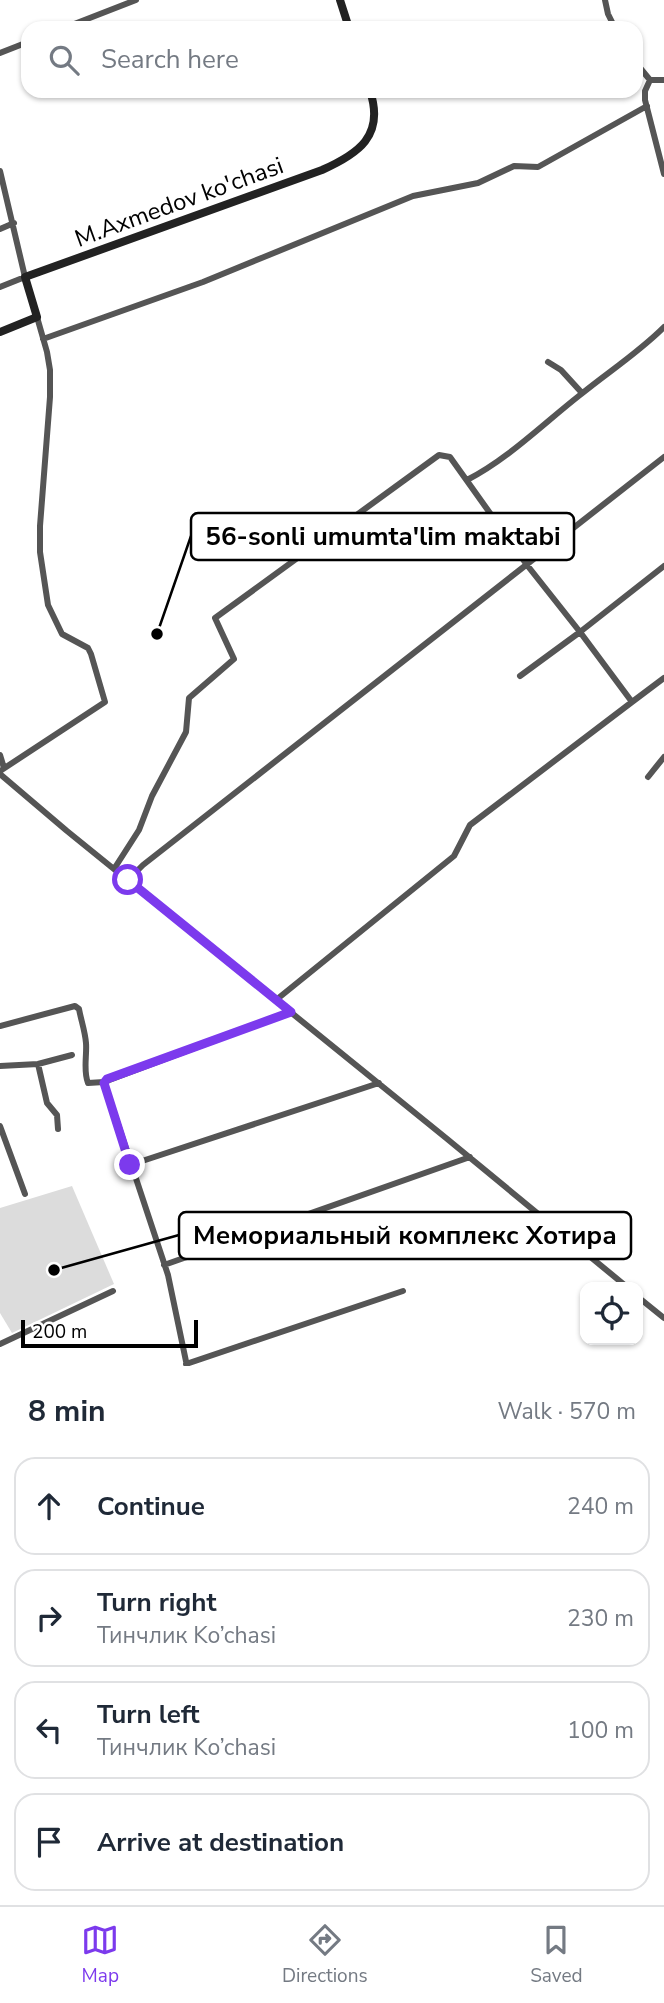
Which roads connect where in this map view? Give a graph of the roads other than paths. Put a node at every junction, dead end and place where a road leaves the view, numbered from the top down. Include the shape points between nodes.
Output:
1 (136, 0) edge
2 (340, 0) edge
3 (605, 0) edge
4 (82, 21) edge
5 (347, 21) edge
6 (612, 21) edge
7 (21, 45) edge
8 (0, 53) edge
9 (643, 72) edge
10 (650, 80) junction
11 (664, 80) edge
12 (373, 98) edge
13 (647, 106) junction
14 (0, 171) edge
15 (664, 173) edge
16 (14, 223) junction
17 (0, 229) edge
18 (26, 279) junction
19 (0, 287) edge
20 (37, 317) junction
21 (664, 327) edge
22 (0, 332) edge
23 (43, 338) junction
24 (548, 362) dead end
25 (582, 393) junction
26 (664, 457) edge
27 (467, 480) junction
28 (527, 565) junction
29 (663, 569) edge
30 (580, 632) junction
31 (520, 676) dead end
32 (664, 678) edge
33 (632, 702) junction
34 (0, 755) edge
35 (664, 757) edge
36 (1, 771) edge
37 (648, 777) dead end
38 (114, 869) junction
39 (128, 880) junction
40 (276, 1000) junction
41 (291, 1012) junction
42 (0, 1026) edge
43 (72, 1055) dead end
44 (38, 1064) junction
45 (0, 1066) edge
46 (104, 1083) junction
47 (379, 1083) junction
48 (0, 1126) edge
49 (58, 1129) dead end
50 (470, 1157) junction
51 (130, 1165) junction
52 (24, 1194) dead end
53 (164, 1265) junction
54 (621, 1282) edge
55 (113, 1291) dead end
56 (403, 1291) dead end
57 (643, 1301) edge
58 (664, 1318) edge
59 (0, 1344) edge
60 (186, 1365) edge

1 - 4 street
2 - 5 main road
3 - 6 street
7 - 8 street
9 - 10 street
10 - 11 street
10 - 13 street via 645,91
12 - 18 main road, M.Axmedov ko'chasi via 374,120 367,143 350,158
13 - 15 street
13 - 23 street via 538,167 514,166 478,183 413,196 203,282
14 - 16 street
16 - 17 street
16 - 18 street
18 - 19 street
18 - 20 main road
20 - 22 main road
20 - 23 street
21 - 25 street via 651,342
23 - 36 street via 50,397 40,552 48,605 65,637 88,648 105,702
24 - 25 street
25 - 27 street
26 - 28 street
27 - 28 street
27 - 38 street via 450,457 439,456 215,618 234,659 189,698 186,732
28 - 30 street
28 - 39 street
29 - 30 street
30 - 31 street
30 - 33 street
32 - 33 street
33 - 40 street via 470,825 454,856
34 - 36 street
35 - 37 street
36 - 38 street
38 - 39 street
39 - 40 street
40 - 41 street
41 - 46 street
41 - 47 street
42 - 46 street via 75,1006 85,1038 85,1076 88,1083
43 - 44 street
44 - 45 street
44 - 49 street
46 - 51 street
47 - 50 street
47 - 51 street
48 - 52 street
50 - 53 street
50 - 54 street
51 - 53 street
53 - 60 street
55 - 59 street
56 - 60 street
57 - 58 street

